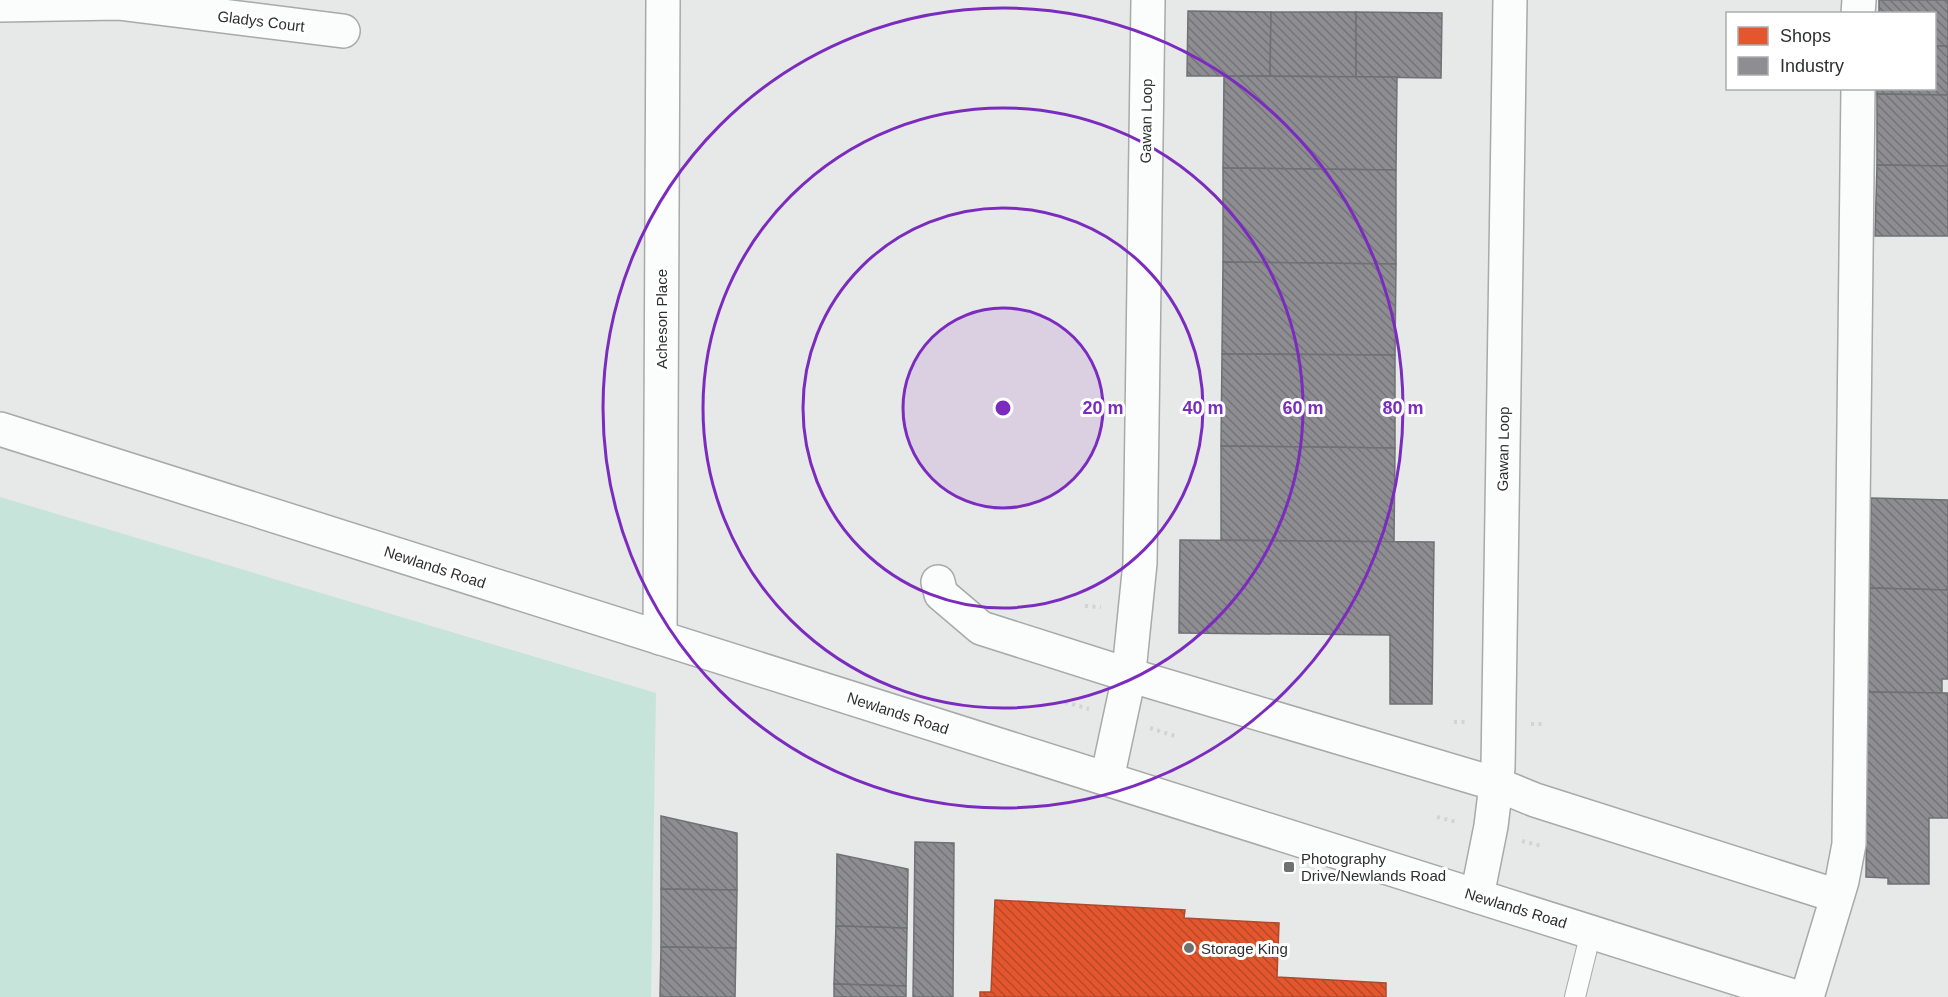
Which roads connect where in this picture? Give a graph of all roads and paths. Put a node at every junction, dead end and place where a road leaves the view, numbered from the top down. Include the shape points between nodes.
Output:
1 (663, 0) edge
2 (1148, 0) edge
3 (1510, 0) edge
4 (0, 5) edge
5 (343, 31) dead end
6 (1858, 90) edge
7 (0, 429) edge
8 (938, 582) dead end
9 (660, 638) junction
10 (1129, 675) junction
11 (1107, 779) junction
12 (1496, 784) junction
13 (1477, 896) junction
14 (1837, 897) junction
15 (1592, 932) junction
16 (1575, 997) edge
17 (1796, 997) edge
18 (1808, 997) edge

1 - 9 street, Acheson Place
2 - 10 street, Gawan Loop via 1140,562
3 - 12 street, Gawan Loop
4 - 5 street, Gladys Court via 118,3
6 - 14 street via 1849,844
7 - 9 street, Newlands Road
8 - 10 street via 941,594 981,628
9 - 11 street, Newlands Road
10 - 11 street, Gawan Loop
10 - 12 street
11 - 13 street, Newlands Road
12 - 13 street, Gawan Loop
12 - 14 street
13 - 15 street, Newlands Road
14 - 18 street
15 - 16 lane
15 - 17 street, Newlands Road

